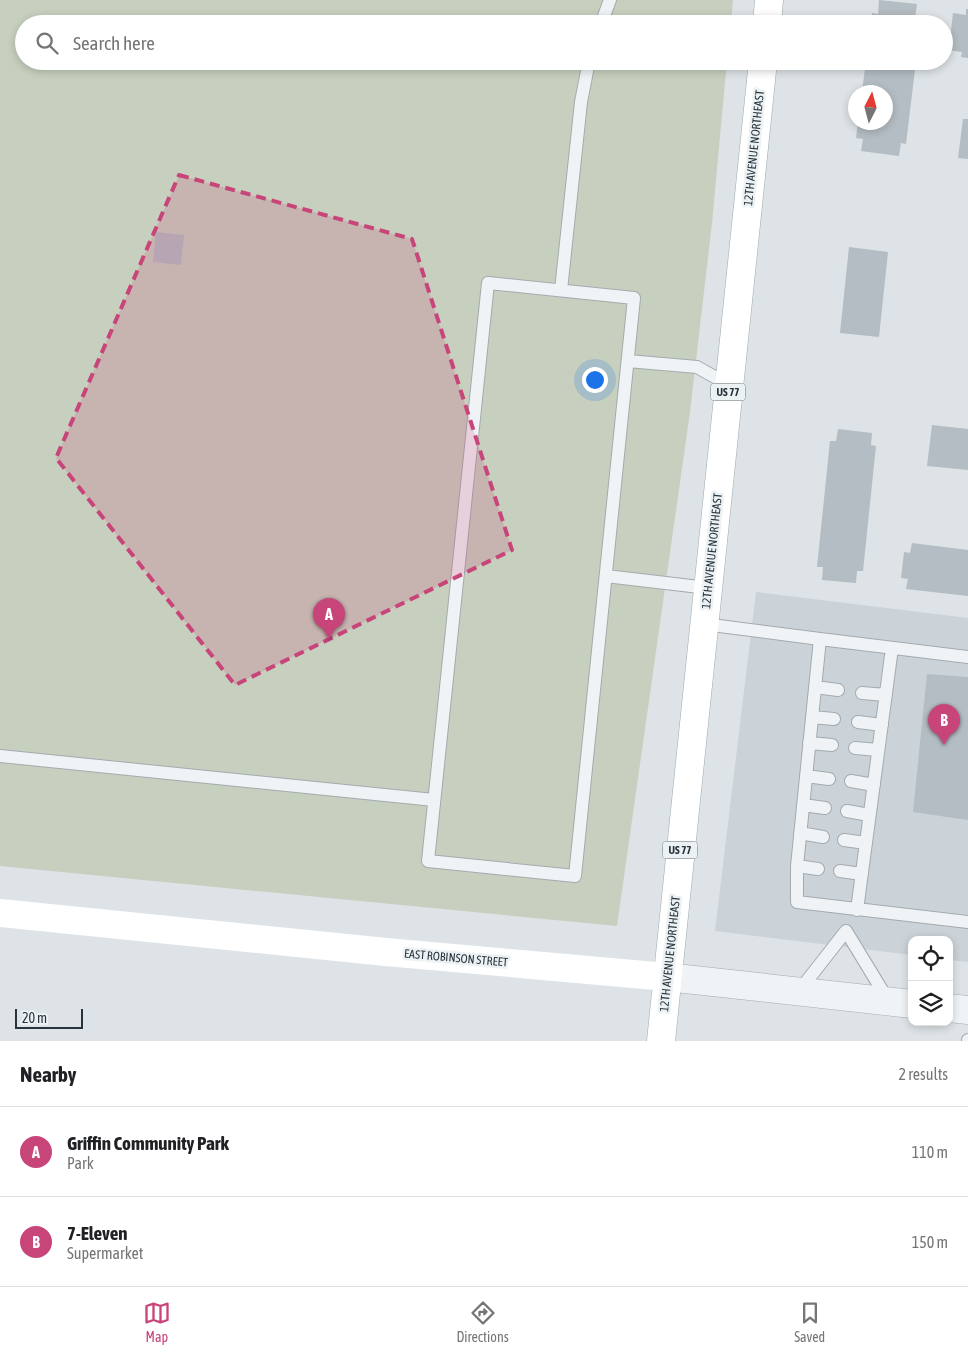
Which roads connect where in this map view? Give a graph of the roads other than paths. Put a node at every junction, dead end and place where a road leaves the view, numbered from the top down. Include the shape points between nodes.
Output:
1 (610, 0) edge
2 (769, 0) edge
3 (604, 15) edge
4 (768, 15) edge
5 (587, 70) edge
6 (762, 70) edge
7 (561, 290) junction
8 (628, 361) junction
9 (729, 385) junction
10 (606, 576) junction
11 (708, 588) junction
12 (704, 624) junction
13 (820, 639) junction
14 (892, 648) junction
15 (968, 657) edge
16 (815, 687) junction
17 (838, 690) dead end
18 (862, 692) dead end
19 (886, 695) junction
20 (812, 717) junction
21 (834, 719) dead end
22 (858, 722) dead end
23 (882, 725) junction
24 (809, 743) junction
25 (832, 745) dead end
26 (855, 748) dead end
27 (878, 750) junction
28 (0, 756) edge
29 (806, 776) junction
30 (829, 779) dead end
31 (851, 782) dead end
32 (874, 785) junction
33 (434, 800) junction
34 (803, 805) junction
35 (825, 808) dead end
36 (847, 811) dead end
37 (869, 814) junction
38 (800, 833) junction
39 (822, 837) dead end
40 (844, 840) dead end
41 (866, 843) junction
42 (797, 866) junction
43 (818, 869) dead end
44 (840, 872) dead end
45 (862, 874) junction
46 (853, 909) junction
47 (0, 913) edge
48 (968, 922) edge
49 (846, 931) junction
50 (667, 977) junction
51 (799, 992) junction
52 (900, 1003) edge
53 (953, 1008) edge
54 (968, 1010) edge
55 (660, 1041) edge

1 - 3 lane
2 - 4 main road
5 - 7 lane
6 - 9 main road, 12TH AVENUE NORTHEAST / US 77
7 - 8 lane via 634,298
7 - 33 lane via 488,283
8 - 9 lane via 697,367
8 - 10 lane
9 - 11 main road, 12TH AVENUE NORTHEAST / US 77
10 - 11 lane
10 - 33 lane via 575,876 428,861
11 - 12 main road, 12TH AVENUE NORTHEAST / US 77
12 - 13 lane
12 - 50 main road, 12TH AVENUE NORTHEAST / US 77
13 - 14 lane
13 - 16 lane
14 - 15 lane
14 - 19 lane
16 - 17 lane
16 - 20 lane
18 - 19 lane
19 - 23 lane
20 - 21 lane
20 - 24 lane
22 - 23 lane
23 - 27 lane
24 - 25 lane
24 - 29 lane
26 - 27 lane
27 - 32 lane
28 - 33 lane
29 - 30 lane
29 - 34 lane
31 - 32 lane
32 - 37 lane
34 - 35 lane
34 - 38 lane
36 - 37 lane
37 - 41 lane
38 - 39 lane
38 - 42 lane
40 - 41 lane
41 - 45 lane
42 - 43 lane
42 - 46 lane via 797,902
44 - 45 lane
45 - 46 lane
46 - 48 lane
46 - 49 lane
47 - 50 main road, EAST ROBINSON STREET
49 - 51 lane
49 - 52 lane
50 - 51 street, EAST ROBINSON STREET
50 - 55 main road, 12TH AVENUE NORTHEAST / US 77
51 - 52 street, EAST ROBINSON STREET
53 - 54 street

